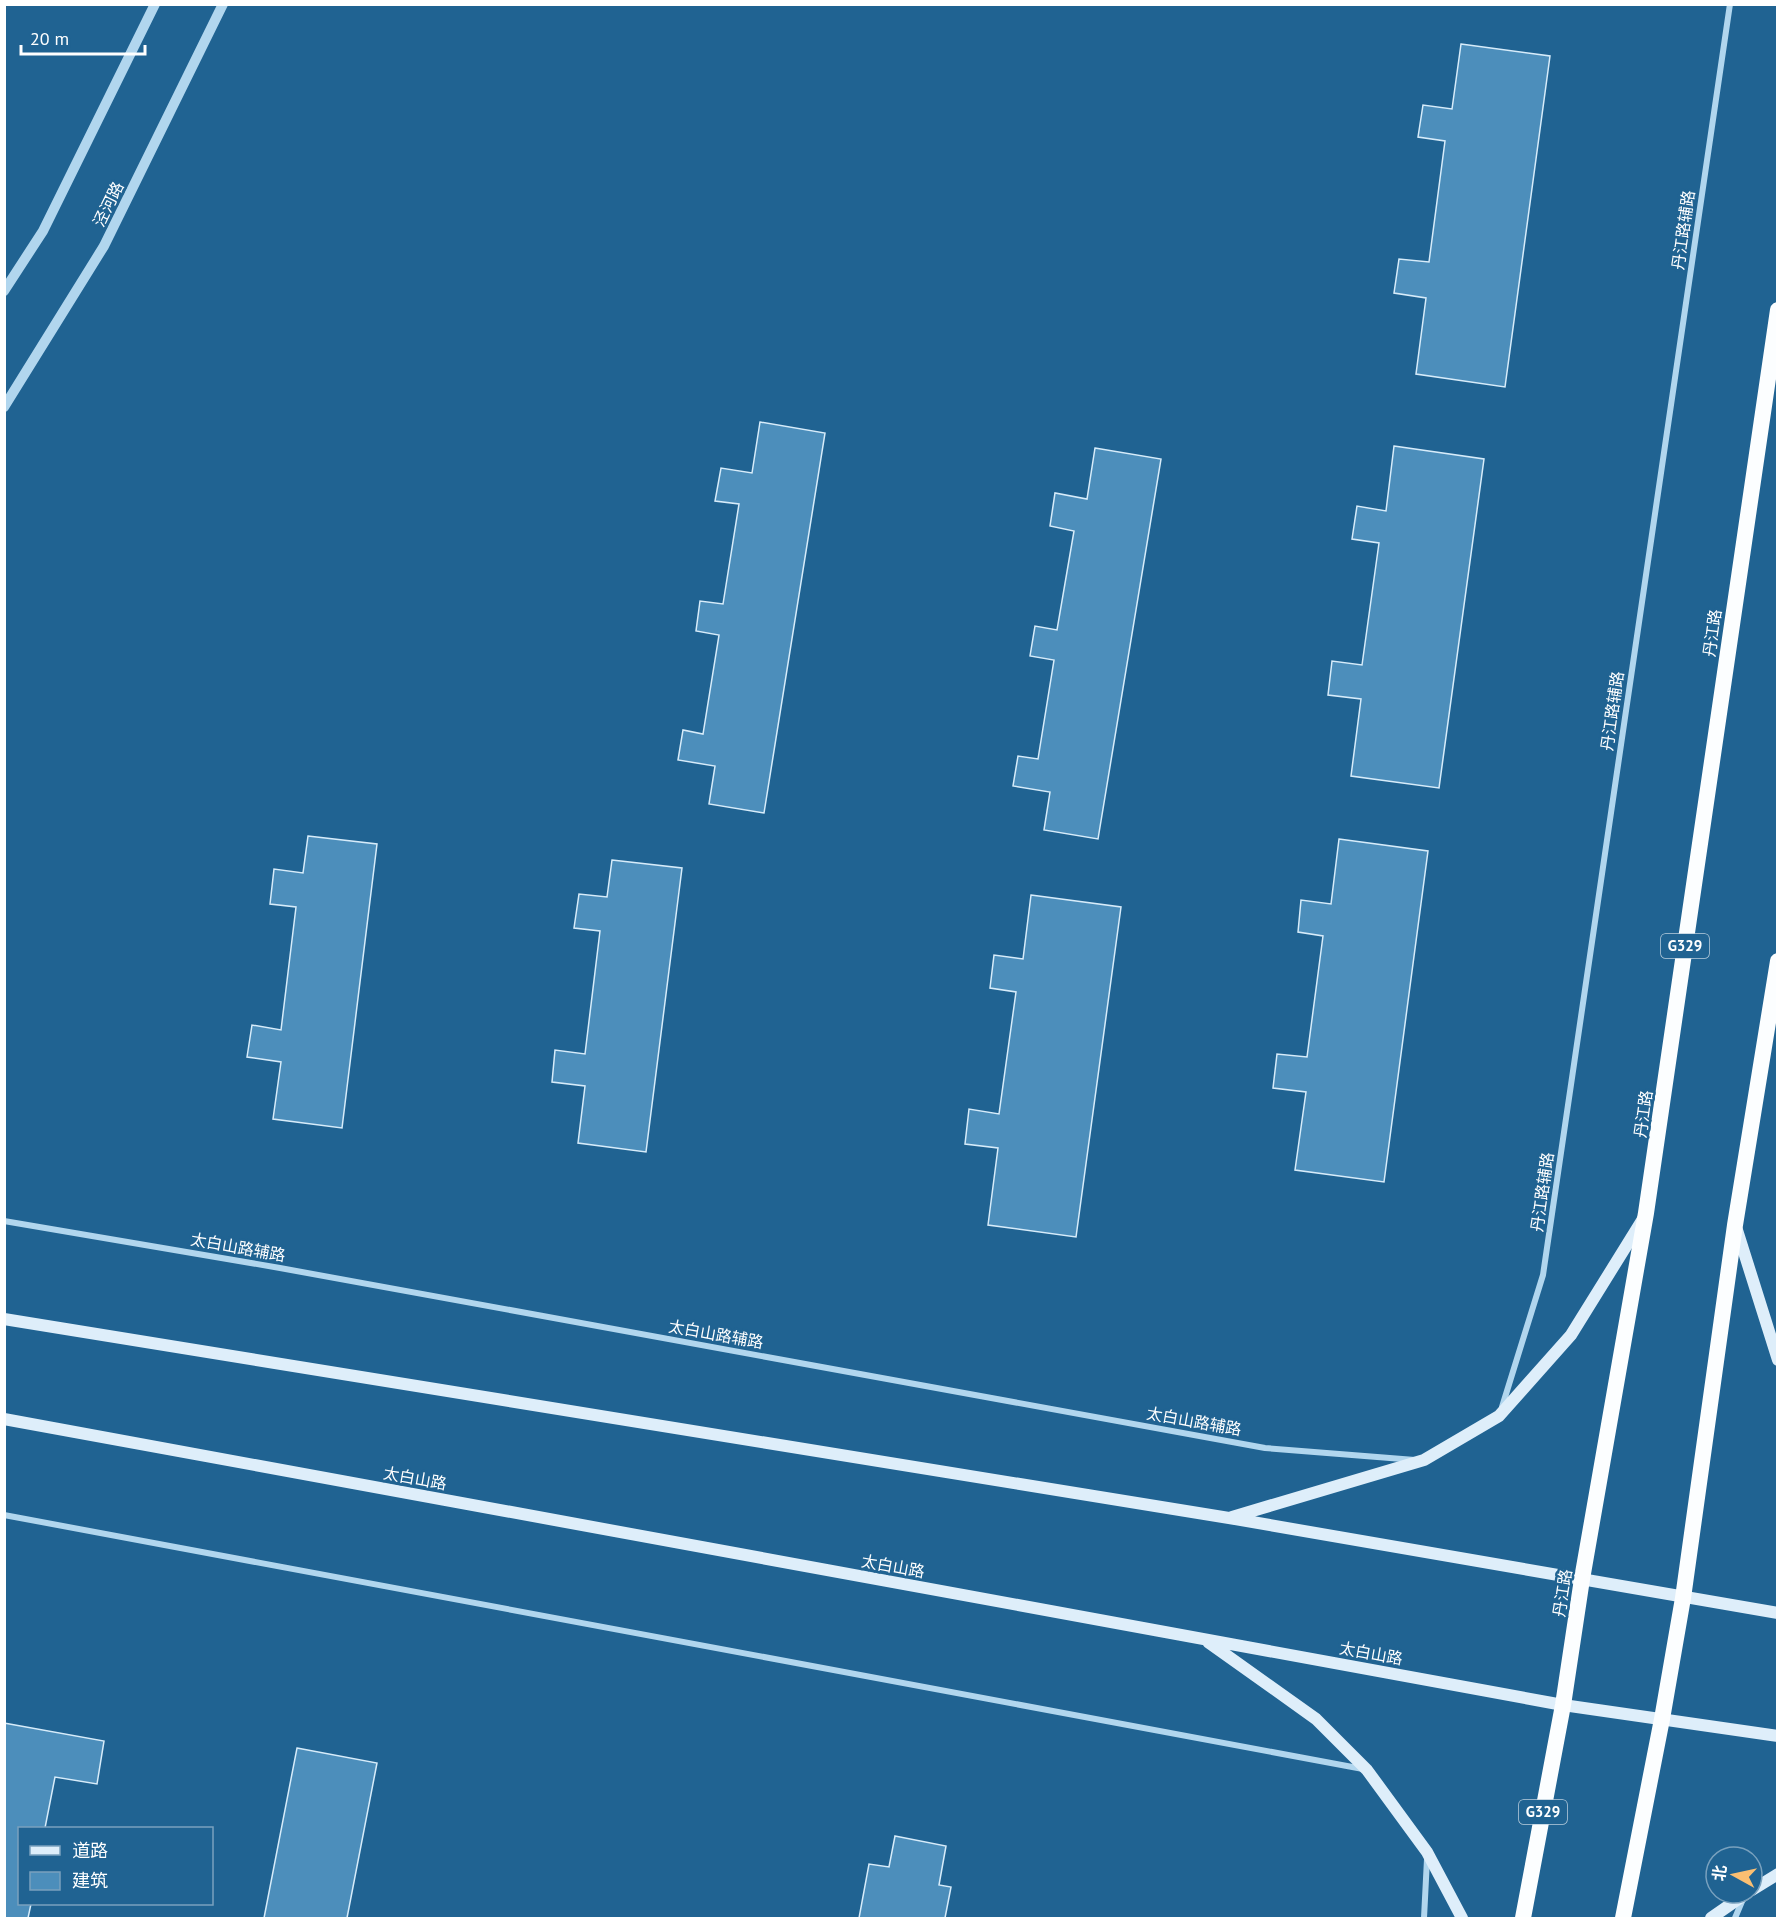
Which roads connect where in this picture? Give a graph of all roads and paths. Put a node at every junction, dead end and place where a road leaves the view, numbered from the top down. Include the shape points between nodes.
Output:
1 (155, 4) edge
2 (222, 4) edge
3 (1730, 4) edge
4 (4, 291) edge
5 (1778, 310) edge
6 (4, 407) edge
7 (1778, 961) edge
8 (1646, 1213) junction
9 (4, 1221) edge
10 (1735, 1225) junction
11 (4, 1319) edge
12 (1778, 1360) edge
13 (1499, 1416) junction
14 (4, 1419) edge
15 (1424, 1460) junction
16 (4, 1515) edge
17 (1228, 1518) junction
18 (1582, 1579) junction
19 (1683, 1598) junction
20 (1778, 1613) edge
21 (1204, 1639) junction
22 (1563, 1705) junction
23 (1662, 1719) junction
24 (1778, 1736) edge
25 (1367, 1770) junction
26 (1427, 1852) junction
27 (1778, 1874) edge
28 (1764, 1883) edge
29 (1730, 1905) edge
30 (1424, 1918) edge
31 (1462, 1918) edge
32 (1523, 1918) edge
33 (1623, 1918) edge
34 (1711, 1918) edge

1 - 4 street via 43,231
2 - 6 street, 泾河路 via 104,246
3 - 13 street, 丹江路辅路 via 1543,1275
5 - 8 highway, 丹江路 / G329
7 - 10 highway
8 - 13 main road via 1571,1335
8 - 18 highway, 丹江路 / G329
9 - 15 street, 太白山路辅路 via 1265,1448
10 - 12 main road
10 - 19 highway
11 - 17 main road
13 - 15 main road
14 - 21 main road, 太白山路
15 - 17 main road
16 - 25 street
17 - 18 main road
18 - 19 main road
18 - 22 highway, 丹江路 / G329
19 - 20 main road
19 - 23 highway
21 - 22 main road, 太白山路
21 - 25 main road via 1316,1719
22 - 23 main road, 太白山路
22 - 32 highway, 丹江路 / G329
23 - 24 main road, 太白山路
23 - 33 highway
25 - 26 main road
26 - 30 street
26 - 31 main road
27 - 28 main road
29 - 34 main road

